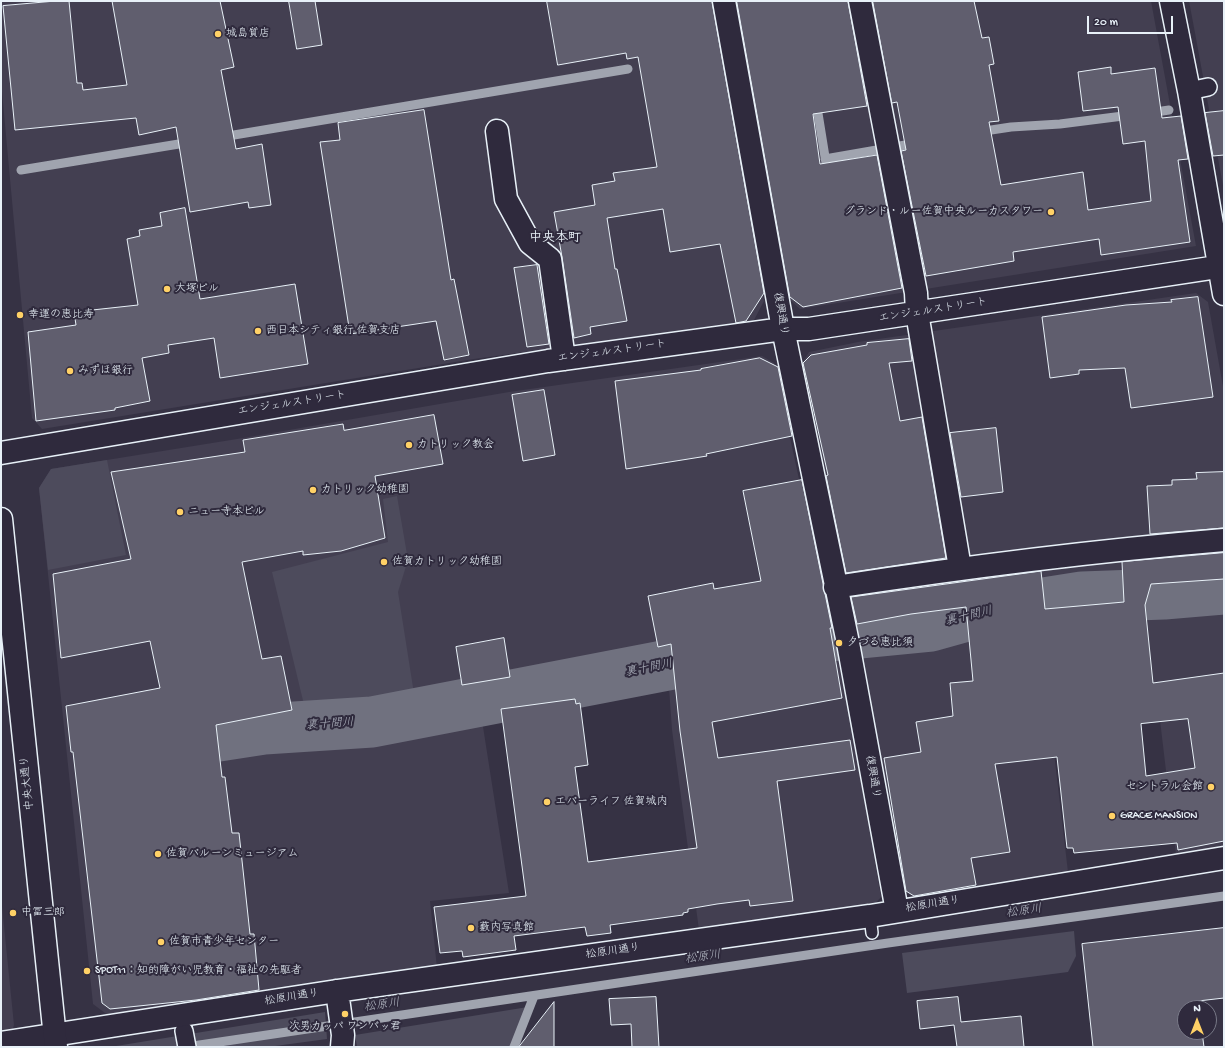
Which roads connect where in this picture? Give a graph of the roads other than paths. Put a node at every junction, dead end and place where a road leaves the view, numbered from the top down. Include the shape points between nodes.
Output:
1 (724, 1) edge
2 (860, 1) edge
3 (1171, 1) edge
4 (497, 131) dead end
5 (1222, 266) edge
6 (1224, 294) edge
7 (917, 313) junction
8 (783, 329) junction
9 (564, 359) junction
10 (1, 453) edge
11 (1, 519) edge
12 (1224, 540) edge
13 (960, 568) junction
14 (835, 587) junction
15 (1224, 858) edge
16 (897, 911) junction
17 (338, 1001) junction
18 (55, 1041) edge
19 (343, 1041) edge
20 (1, 1043) edge

1 - 8 street, 復興通り
2 - 7 street via 916,293
3 - 5 street via 1199,89
4 - 9 street via 506,199 530,243 550,259
5 - 6 street
5 - 7 street, エンジェルストリート
7 - 8 street, エンジェルストリート via 809,329
7 - 13 street
8 - 9 street, エンジェルストリート
8 - 14 street, 復興通り
9 - 10 street, エンジェルストリート
11 - 18 street, 中央大通り
12 - 13 street via 1106,550
13 - 14 street
14 - 16 street, 復興通り
15 - 16 street, 松原川通り
16 - 17 street, 松原川通り via 871,925
17 - 18 street, 松原川通り
17 - 19 street
18 - 20 street, 松原川通り

